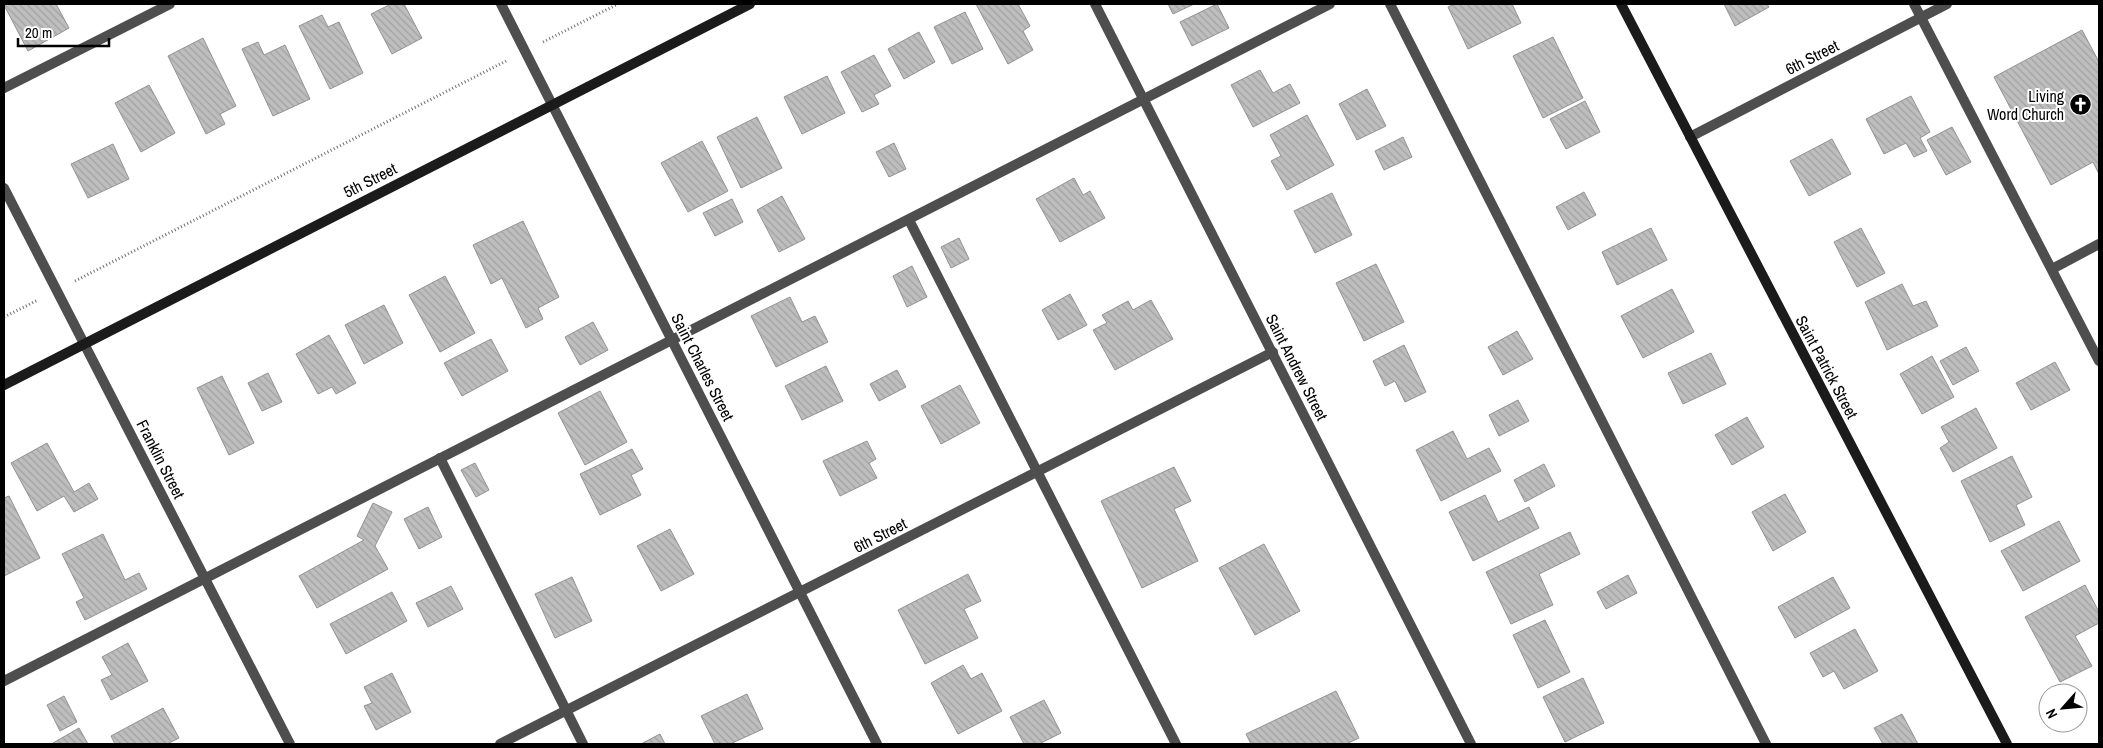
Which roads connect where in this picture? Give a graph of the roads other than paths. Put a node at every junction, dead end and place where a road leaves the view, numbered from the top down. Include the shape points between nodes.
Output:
1 (170, 4) edge
2 (501, 4) edge
3 (750, 4) edge
4 (1096, 4) edge
5 (1330, 4) edge
6 (1390, 4) edge
7 (1621, 4) edge
8 (1914, 4) edge
9 (1947, 4) edge
10 (1921, 17) junction
11 (4, 88) edge
12 (1144, 100) junction
13 (552, 104) junction
14 (1690, 137) junction
15 (4, 188) edge
16 (909, 220) junction
17 (2099, 244) edge
18 (2052, 269) junction
19 (672, 340) junction
20 (2095, 343) edge
21 (84, 344) junction
22 (1273, 352) junction
23 (2099, 361) edge
24 (4, 385) edge
25 (440, 458) junction
26 (1038, 472) junction
27 (205, 578) junction
28 (800, 593) junction
29 (4, 681) edge
30 (566, 711) junction
31 (290, 744) edge
32 (500, 744) edge
33 (583, 744) edge
34 (877, 744) edge
35 (1176, 744) edge
36 (1471, 744) edge
37 (1766, 744) edge
38 (2007, 744) edge

1 - 11 street
2 - 13 street, Saint Charles Street
3 - 13 main road, 5th Street
4 - 12 street, Saint Andrew Street
5 - 12 street
6 - 37 street
7 - 14 main road, Saint Patrick Street
8 - 10 street
9 - 10 street, 6th Street
10 - 14 street, 6th Street
10 - 18 street
12 - 16 street
12 - 22 street, Saint Andrew Street
13 - 19 street, Saint Charles Street
13 - 21 main road, 5th Street
14 - 38 main road, Saint Patrick Street
15 - 21 street, Franklin Street
16 - 19 street
16 - 26 street
17 - 18 street
18 - 20 street
19 - 25 street
19 - 28 street, Saint Charles Street
20 - 23 street
21 - 24 main road, 5th Street
21 - 27 street, Franklin Street
22 - 26 street, 6th Street
22 - 36 street, Saint Andrew Street
25 - 27 street
25 - 30 street
26 - 28 street, 6th Street
26 - 35 street
27 - 29 street
27 - 31 street, Franklin Street
28 - 30 street, 6th Street
28 - 34 street, Saint Charles Street
30 - 32 street, 6th Street
30 - 33 street

